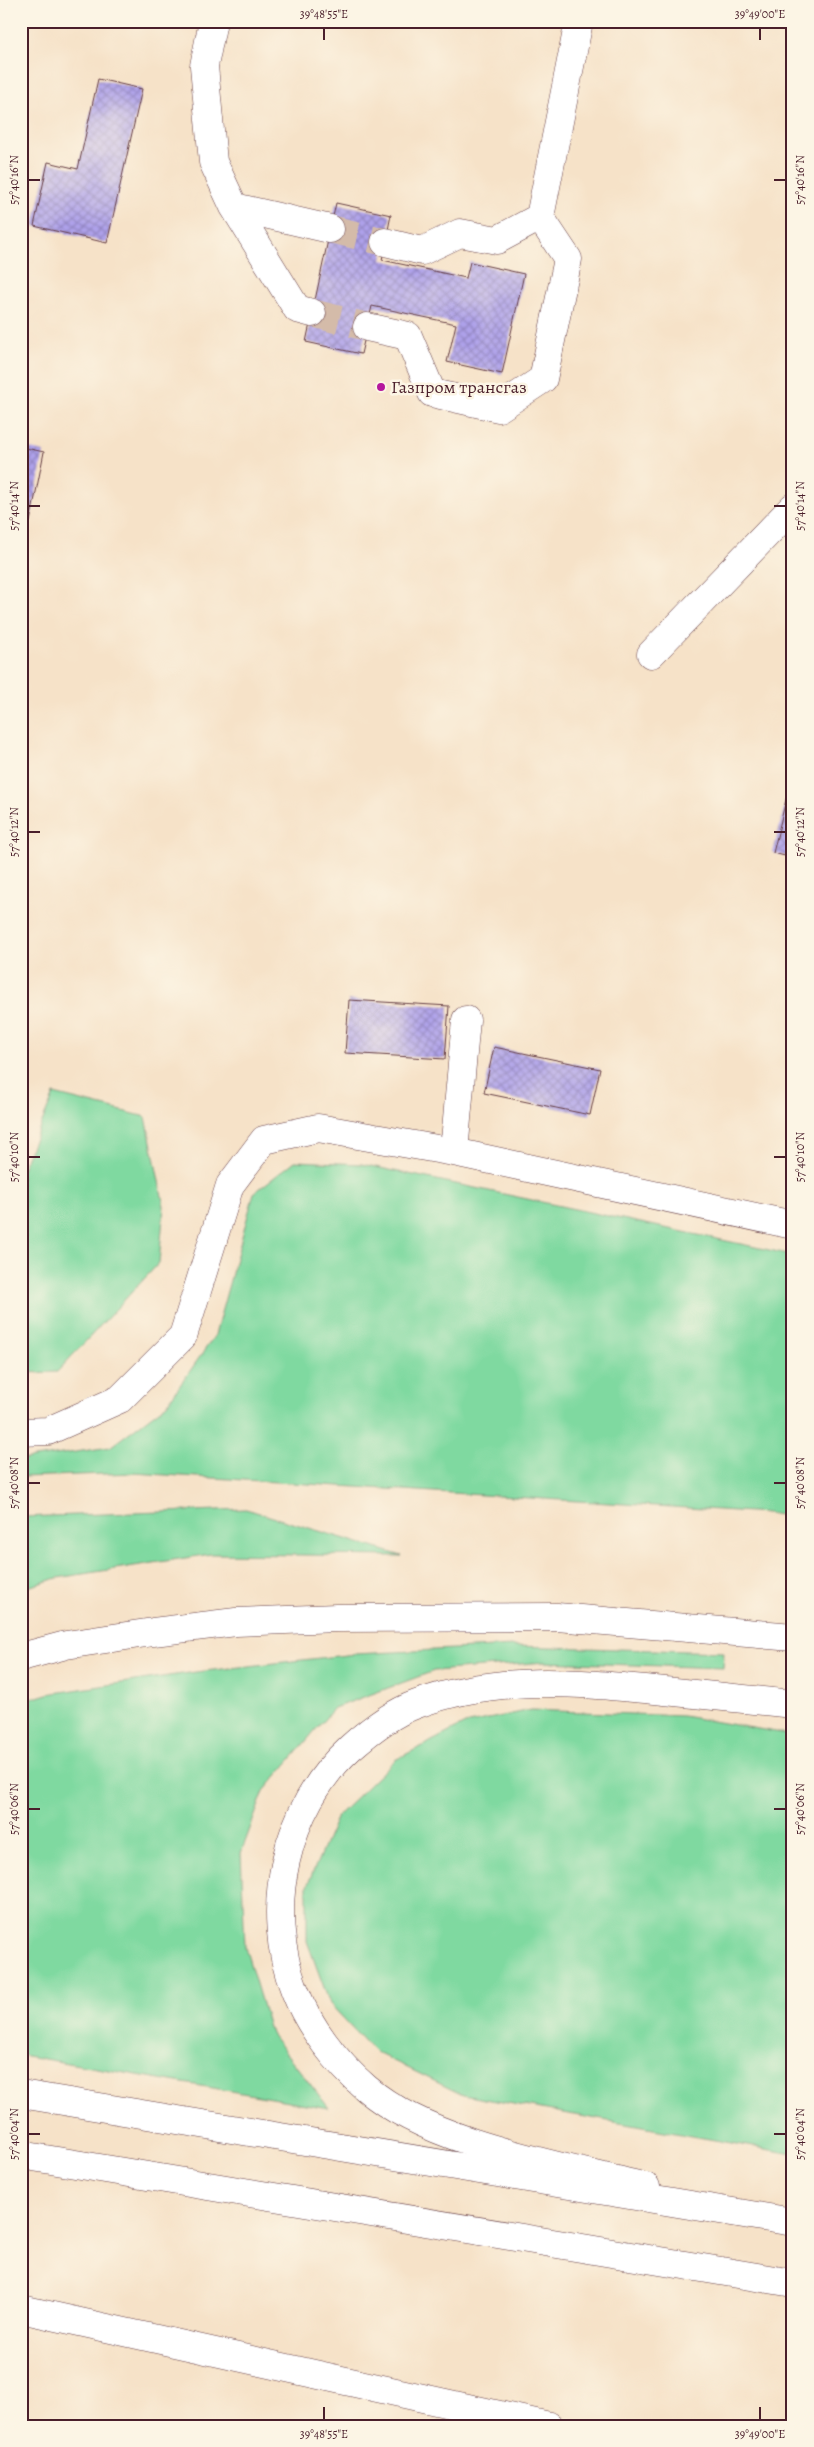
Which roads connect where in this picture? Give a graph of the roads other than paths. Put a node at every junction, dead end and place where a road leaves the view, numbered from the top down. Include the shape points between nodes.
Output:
1 (579, 21) edge
2 (212, 27) edge
3 (234, 207) junction
4 (540, 218) junction
5 (330, 229) tunnel mouth
6 (385, 242) tunnel mouth
7 (312, 313) tunnel mouth
8 (367, 326) tunnel mouth
9 (793, 507) edge
10 (651, 654) dead end
11 (466, 1020) dead end
12 (454, 1152) junction
13 (793, 1225) edge
14 (21, 1432) edge
15 (793, 1638) edge
16 (21, 1657) edge
17 (793, 1704) edge
18 (21, 2094) edge
19 (21, 2155) edge
20 (783, 2221) edge
21 (793, 2283) edge
22 (21, 2309) edge
23 (549, 2426) edge

1 - 4 main road
2 - 3 main road via 204,66 213,162
3 - 5 main road
3 - 7 main road via 297,309
4 - 6 main road via 497,240 460,233 422,251
4 - 8 main road via 568,259 543,379 499,408 432,393 408,336
9 - 10 main road
11 - 12 main road
12 - 13 main road
12 - 14 main road via 318,1128 264,1140 230,1185 183,1336 120,1398 48,1431
15 - 16 main road via 558,1617 336,1618 236,1622 153,1632 66,1645
17 - 20 main road via 608,1686 505,1683 460,1691 414,1705 371,1729 336,1761 312,1794 293,1835 283,1876 280,1917 284,1955 295,1992 315,2028 338,2059 367,2089 402,2111 444,2132 499,2149
18 - 20 main road
19 - 21 main road
22 - 23 main road

